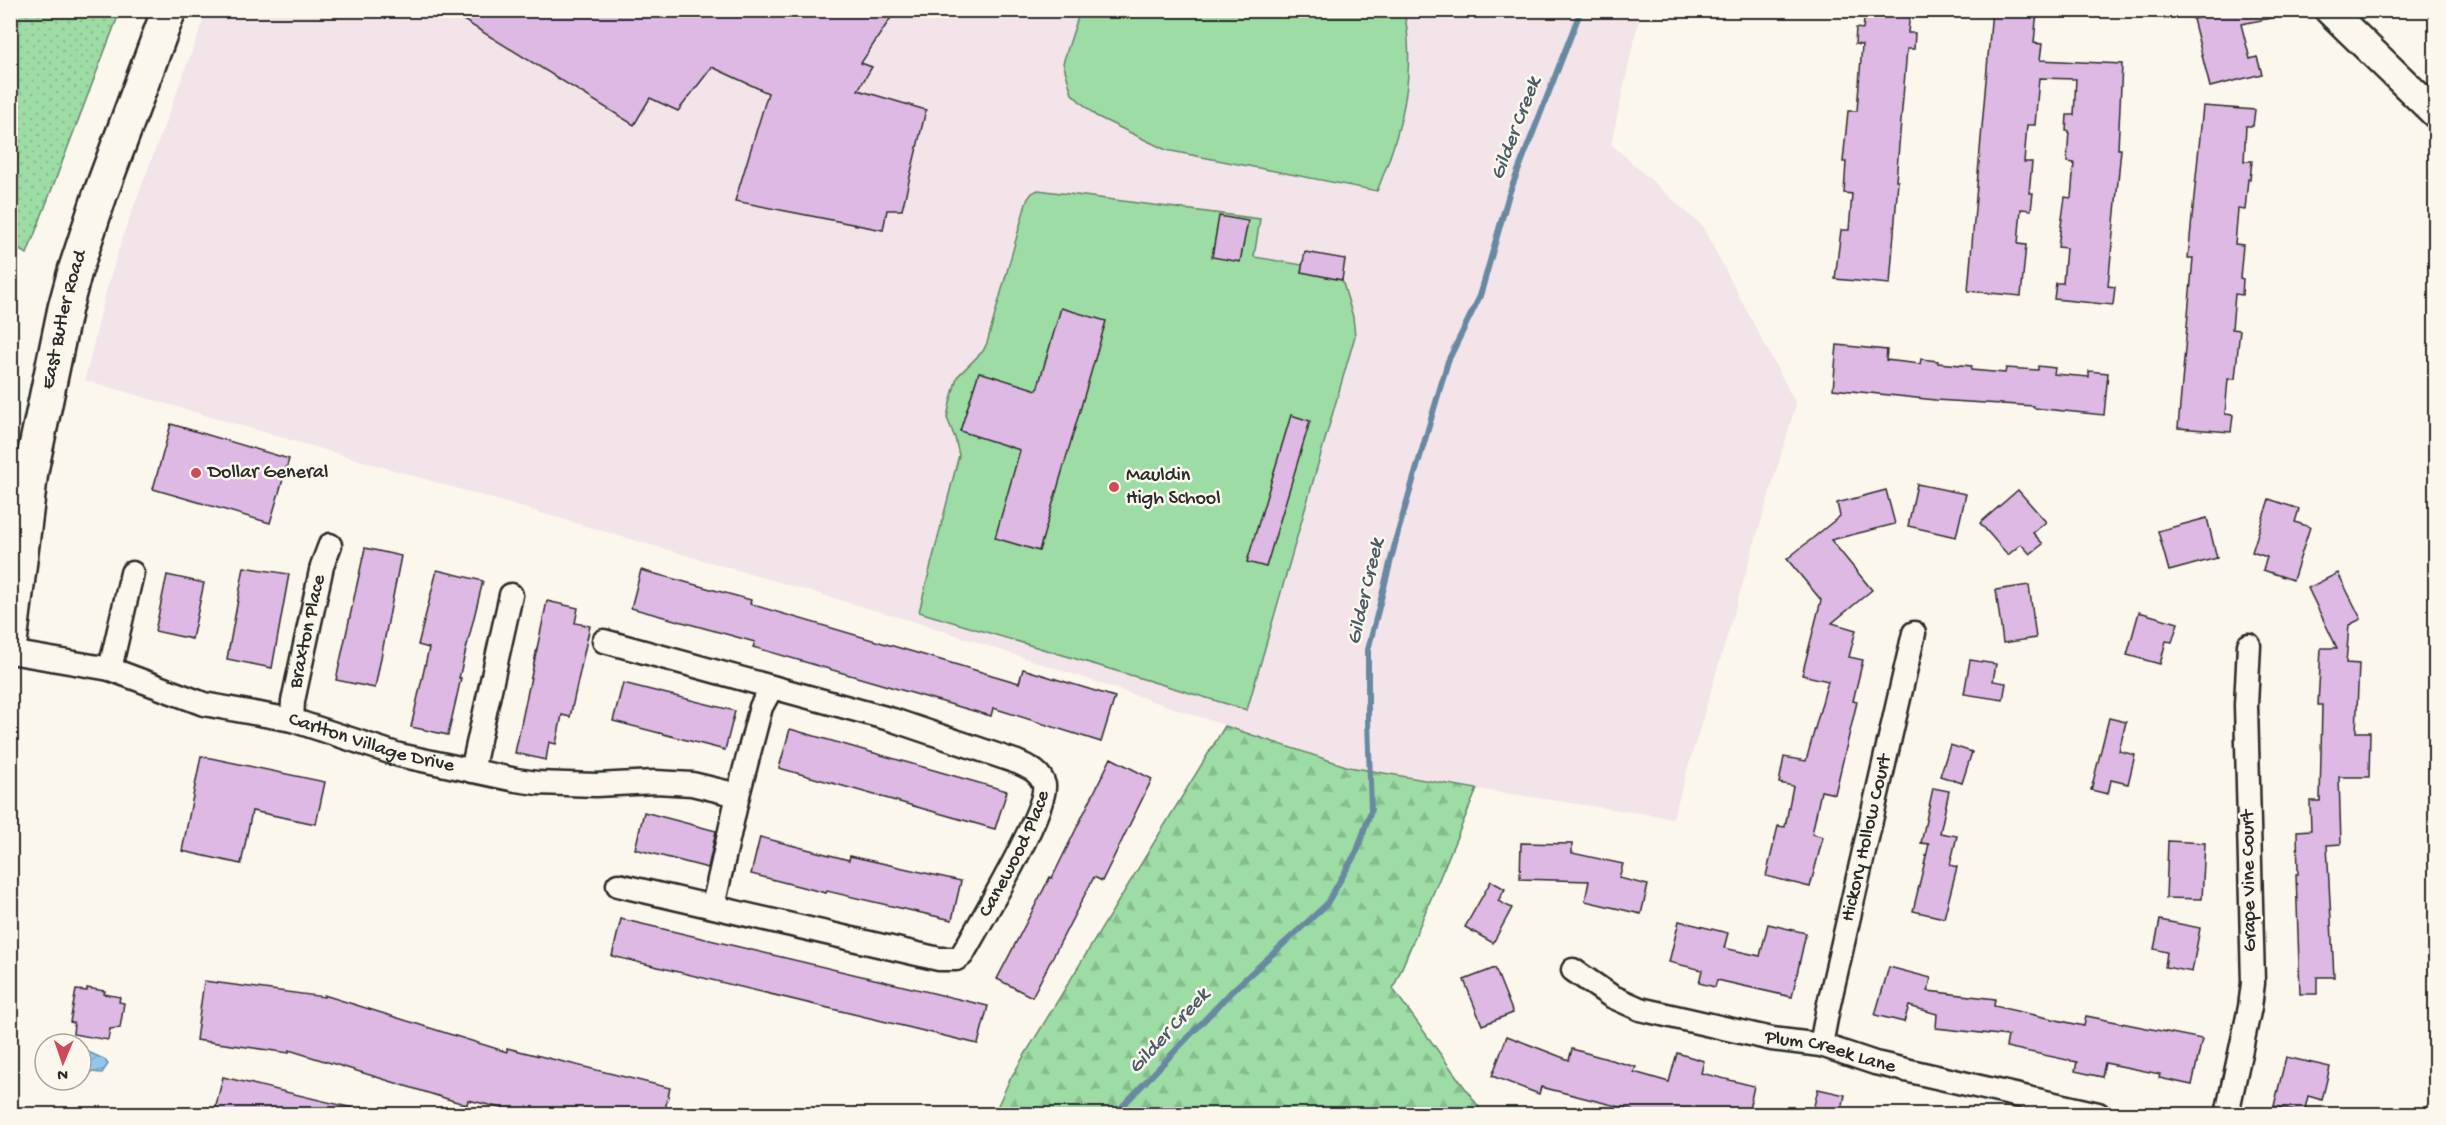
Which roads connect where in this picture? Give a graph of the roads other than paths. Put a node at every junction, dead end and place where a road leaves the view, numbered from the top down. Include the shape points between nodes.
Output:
1 (169, 10) edge
2 (2329, 10) edge
3 (2436, 114) edge
4 (17, 527) edge
5 (330, 545) dead end
6 (132, 573) dead end
7 (511, 595) dead end
8 (1914, 633) dead end
9 (604, 640) dead end
10 (10, 642) edge
11 (2249, 645) dead end
12 (10, 652) edge
13 (110, 669) junction
14 (772, 687) junction
15 (292, 720) junction
16 (472, 771) junction
17 (738, 795) junction
18 (618, 885) dead end
19 (713, 906) junction
20 (1573, 970) dead end
21 (1821, 1045) junction
22 (2098, 1114) edge
23 (2227, 1114) edge

1 - 4 main road, East Butler Road via 75,272
2 - 3 street
4 - 10 main road, East Butler Road
5 - 15 street, Braxton Place via 322,566
6 - 13 street
7 - 16 street
8 - 21 street, Hickory Hollow Court
9 - 14 street, Canewood Place
11 - 23 street, Grape Vine Court via 2246,705 2253,983
12 - 13 street, Carlton Village Drive
13 - 15 street, Carlton Village Drive via 204,704
14 - 17 street via 761,707
14 - 19 street, Canewood Place via 892,720 1032,768 1041,777 1043,801 962,955 956,959 939,959
15 - 16 street, Carlton Village Drive via 399,755
16 - 17 street, Carlton Village Drive via 537,783 692,784
17 - 19 street
18 - 19 street, Canewood Place
20 - 21 street, Plum Creek Lane via 1611,996 1640,1009 1772,1039
21 - 22 street, Plum Creek Lane via 1875,1063

